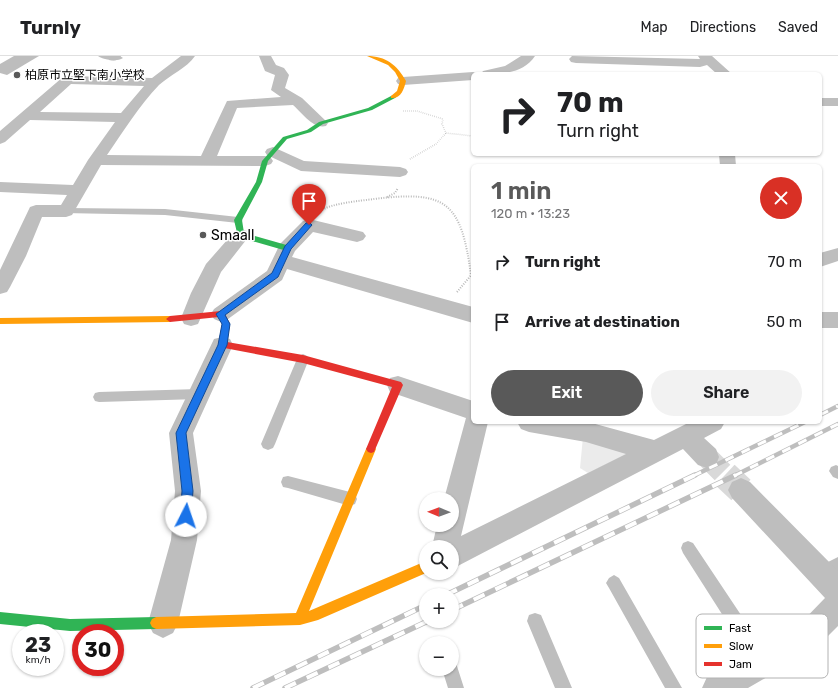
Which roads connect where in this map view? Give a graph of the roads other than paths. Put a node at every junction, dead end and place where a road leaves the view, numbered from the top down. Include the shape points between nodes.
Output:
1 (102, 56) edge
2 (189, 56) edge
3 (265, 56) edge
4 (370, 56) edge
5 (529, 56) edge
6 (116, 57) edge
7 (706, 58) edge
8 (576, 59) dead end
9 (503, 72) edge
10 (723, 72) edge
11 (471, 76) edge
12 (403, 81) junction
13 (155, 82) junction
14 (297, 102) junction
15 (822, 102) edge
16 (838, 102) edge
17 (27, 116) junction
18 (124, 118) junction
19 (321, 123) junction
20 (0, 139) edge
21 (269, 157) junction
22 (96, 160) junction
23 (206, 161) junction
24 (400, 172) dead end
25 (0, 187) edge
26 (78, 190) junction
27 (66, 210) junction
28 (239, 227) junction
29 (356, 236) dead end
30 (284, 254) junction
31 (838, 254) edge
32 (822, 259) edge
33 (0, 287) edge
34 (221, 314) junction
35 (471, 314) edge
36 (191, 318) junction
37 (822, 320) edge
38 (838, 320) edge
39 (0, 322) edge
40 (222, 345) junction
41 (303, 359) junction
42 (398, 385) junction
43 (199, 394) junction
44 (99, 397) dead end
45 (471, 410) edge
46 (476, 424) edge
47 (540, 424) edge
48 (699, 427) edge
49 (268, 444) dead end
50 (655, 451) junction
51 (708, 457) tunnel mouth
52 (288, 482) dead end
53 (741, 490) tunnel mouth
54 (458, 492) edge
55 (350, 499) junction
56 (688, 548) dead end
57 (459, 551) edge
58 (419, 570) edge
59 (832, 576) edge
60 (614, 583) dead end
61 (838, 606) edge
62 (731, 614) edge
63 (828, 616) edge
64 (0, 618) edge
65 (300, 619) junction
66 (535, 621) dead end
67 (163, 623) junction
68 (452, 676) edge
69 (736, 678) edge
70 (456, 688) edge
71 (564, 688) edge
72 (674, 688) edge
73 (718, 688) edge

1 - 6 lane
2 - 13 street
3 - 14 street via 270,68 282,75 278,90
4 - 12 street via 387,60
5 - 9 street via 517,66
7 - 8 street via 700,64
7 - 10 street
11 - 12 street
12 - 19 street via 400,92 388,101
13 - 17 street via 68,80
13 - 18 street
14 - 19 street
14 - 23 street via 232,104
15 - 16 street
17 - 18 street
17 - 20 street
18 - 22 street
19 - 21 street via 309,131 285,138
21 - 23 street
21 - 24 street via 301,166
21 - 28 street
22 - 23 street
22 - 26 street
25 - 26 street
26 - 27 street
27 - 28 lane via 165,212
27 - 33 street via 36,212
28 - 30 street
28 - 36 street via 213,269
29 - 30 street via 309,225
30 - 34 street via 275,275
30 - 35 street
31 - 32 street
34 - 36 street
34 - 40 street via 226,324
36 - 39 street
37 - 38 street
40 - 41 street
40 - 43 street
41 - 42 street
41 - 49 lane
42 - 45 street
42 - 55 street
43 - 44 lane
43 - 67 street via 181,433 188,491 184,540
46 - 54 street
47 - 50 street via 586,432
48 - 50 street
48 - 51 street
50 - 57 street
52 - 55 lane
53 - 59 street
55 - 65 street
56 - 62 lane
58 - 65 street via 314,616
60 - 72 lane
61 - 63 street
64 - 67 street via 70,625
65 - 67 street
66 - 71 lane
68 - 70 lane
69 - 73 street

